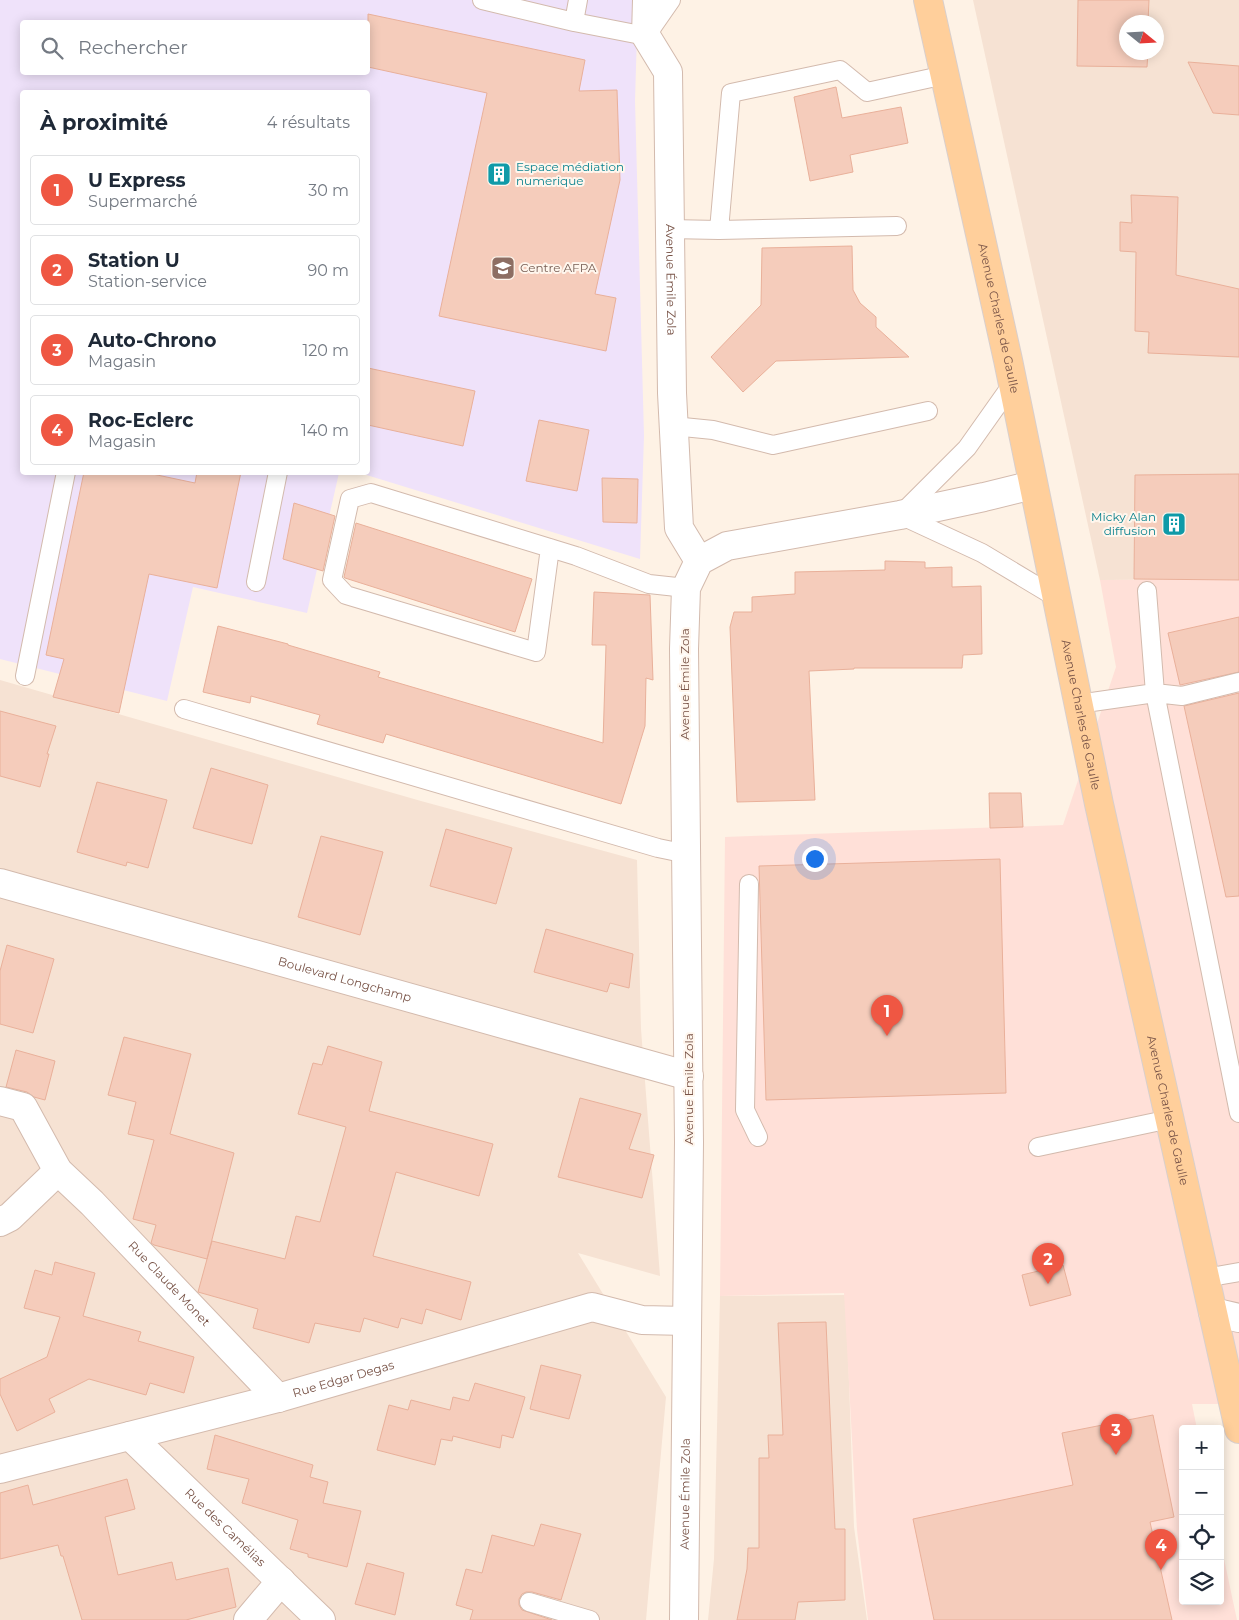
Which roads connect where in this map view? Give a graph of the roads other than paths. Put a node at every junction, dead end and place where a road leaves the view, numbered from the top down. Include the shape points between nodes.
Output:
1 (482, 0) edge
2 (578, 0) edge
3 (647, 0) edge
4 (671, 0) edge
5 (928, 0) edge
6 (574, 22) junction
7 (646, 36) junction
8 (945, 75) junction
9 (897, 226) dead end
10 (669, 229) junction
11 (719, 230) junction
12 (1013, 383) junction
13 (928, 411) dead end
14 (673, 426) junction
15 (65, 475) edge
16 (277, 475) edge
17 (1033, 485) junction
18 (900, 515) junction
19 (550, 548) junction
20 (699, 561) junction
21 (256, 582) dead end
22 (686, 588) junction
23 (1147, 591) dead end
24 (1057, 598) junction
25 (25, 676) dead end
26 (1239, 682) edge
27 (1155, 693) junction
28 (1078, 704) junction
29 (184, 709) dead end
30 (687, 854) junction
31 (0, 883) edge
32 (749, 884) dead end
33 (689, 1076) junction
34 (0, 1101) edge
35 (1239, 1113) edge
36 (1170, 1119) junction
37 (758, 1138) dead end
38 (1038, 1147) dead end
39 (58, 1171) junction
40 (0, 1222) edge
41 (1239, 1272) edge
42 (1205, 1278) junction
43 (1213, 1312) junction
44 (1239, 1318) edge
45 (687, 1321) junction
46 (278, 1398) junction
47 (1239, 1429) edge
48 (130, 1436) junction
49 (0, 1469) edge
50 (281, 1582) junction
51 (530, 1602) dead end
52 (248, 1620) edge
53 (321, 1620) edge
54 (590, 1620) edge
55 (684, 1620) edge

1 - 6 lane
2 - 6 lane
3 - 7 street
4 - 7 lane
5 - 8 main road, Avenue Charles de Gaulle
6 - 7 lane
7 - 10 street, Avenue Émile Zola via 668,72
8 - 11 lane via 867,92 840,70 731,93
8 - 12 main road, Avenue Charles de Gaulle
9 - 11 lane
10 - 11 lane
10 - 14 street, Avenue Émile Zola
12 - 17 main road, Avenue Charles de Gaulle
12 - 18 lane via 967,448
13 - 14 lane via 774,445 713,430
14 - 20 street, Avenue Émile Zola via 679,528
15 - 25 lane
16 - 21 lane
17 - 18 street
17 - 24 main road, Avenue Charles de Gaulle
18 - 20 street via 727,546
18 - 24 lane via 982,553
19 - 19 lane via 371,492 350,499 332,580 346,595 536,652
19 - 22 lane via 649,584
20 - 22 street, Avenue Émile Zola
22 - 30 street, Avenue Émile Zola
23 - 27 lane
24 - 28 main road, Avenue Charles de Gaulle
26 - 27 lane via 1182,696
27 - 28 lane
27 - 35 lane
28 - 36 main road, Avenue Charles de Gaulle
29 - 30 lane
30 - 33 street, Avenue Émile Zola
31 - 33 street, Boulevard Longchamp
32 - 37 lane via 745,1110
33 - 45 street, Avenue Émile Zola
34 - 39 street, Rue Claude Monet via 23,1107
36 - 38 lane
36 - 42 main road, Avenue Charles de Gaulle
39 - 40 street via 10,1217
39 - 46 street, Rue Claude Monet
41 - 42 lane
42 - 43 main road, Avenue Charles de Gaulle
43 - 44 street
43 - 47 main road, Avenue Charles de Gaulle
45 - 46 street, Rue Edgar Degas via 642,1320 592,1307
45 - 55 street, Avenue Émile Zola
46 - 48 street, Rue Edgar Degas
48 - 49 street, Rue Edgar Degas
48 - 50 street, Rue des Camélias
50 - 52 street
50 - 53 street, Rue des Camélias
51 - 54 lane

